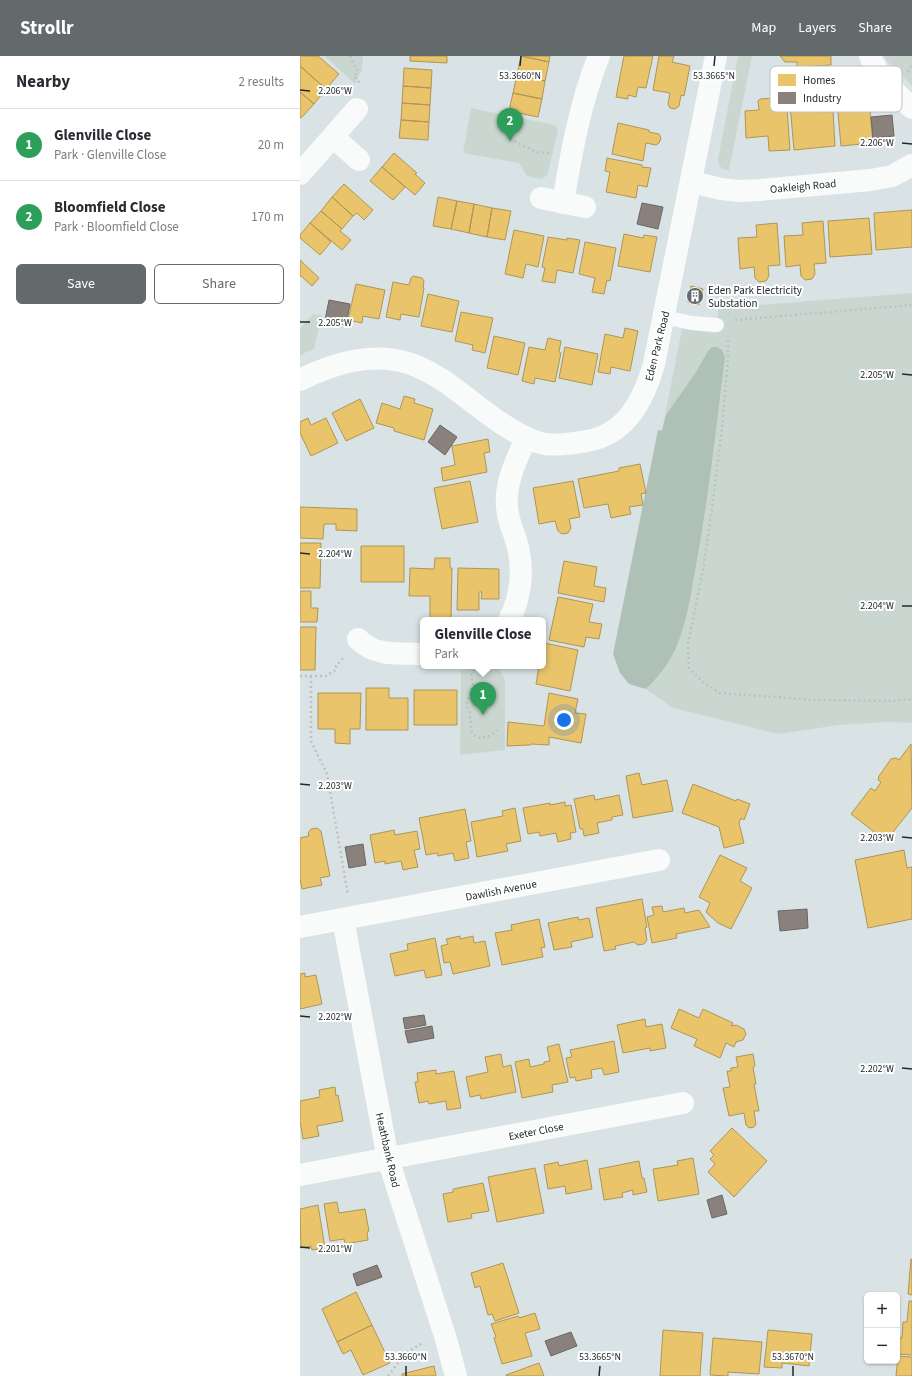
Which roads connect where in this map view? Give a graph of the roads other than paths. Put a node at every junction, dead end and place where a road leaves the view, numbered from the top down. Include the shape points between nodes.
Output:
1 (598, 56) edge
2 (716, 56) edge
3 (870, 56) edge
4 (874, 66) edge
5 (902, 98) edge
6 (912, 108) edge
7 (358, 109) dead end
8 (332, 137) junction
9 (359, 160) dead end
10 (912, 165) edge
11 (300, 174) edge
12 (692, 182) junction
13 (541, 198) dead end
14 (563, 203) junction
15 (585, 207) dead end
16 (664, 317) junction
17 (722, 323) road end
18 (300, 380) edge
19 (526, 438) junction
20 (511, 617) edge
21 (358, 639) road end
22 (420, 654) edge
23 (659, 860) dead end
24 (348, 918) junction
25 (300, 928) edge
26 (683, 1103) dead end
27 (388, 1159) junction
28 (300, 1175) edge
29 (456, 1376) edge

1 - 14 street via 571,156
2 - 12 street, Eden Park Road
3 - 4 street
5 - 6 street
7 - 8 street
8 - 9 street
8 - 11 street
10 - 12 street, Oakleigh Road via 892,176 871,180 760,190 721,189
12 - 16 street, Eden Park Road
13 - 14 street
14 - 15 street
16 - 17 lane via 692,323
16 - 19 street, Eden Park Road via 648,384 641,399 621,426 595,439 566,444 544,444
18 - 19 street, Eden Park Road via 323,369 358,359 376,358 409,364 438,378
19 - 20 street via 507,490 509,520 520,556 521,574 515,609
21 - 22 street via 365,646 377,651
23 - 24 street, Dawlish Avenue
24 - 25 street, Dawlish Avenue
24 - 27 street, Heathbank Road
26 - 27 street, Exeter Close
27 - 28 street, Exeter Close
27 - 29 street, Heathbank Road via 446,1336

